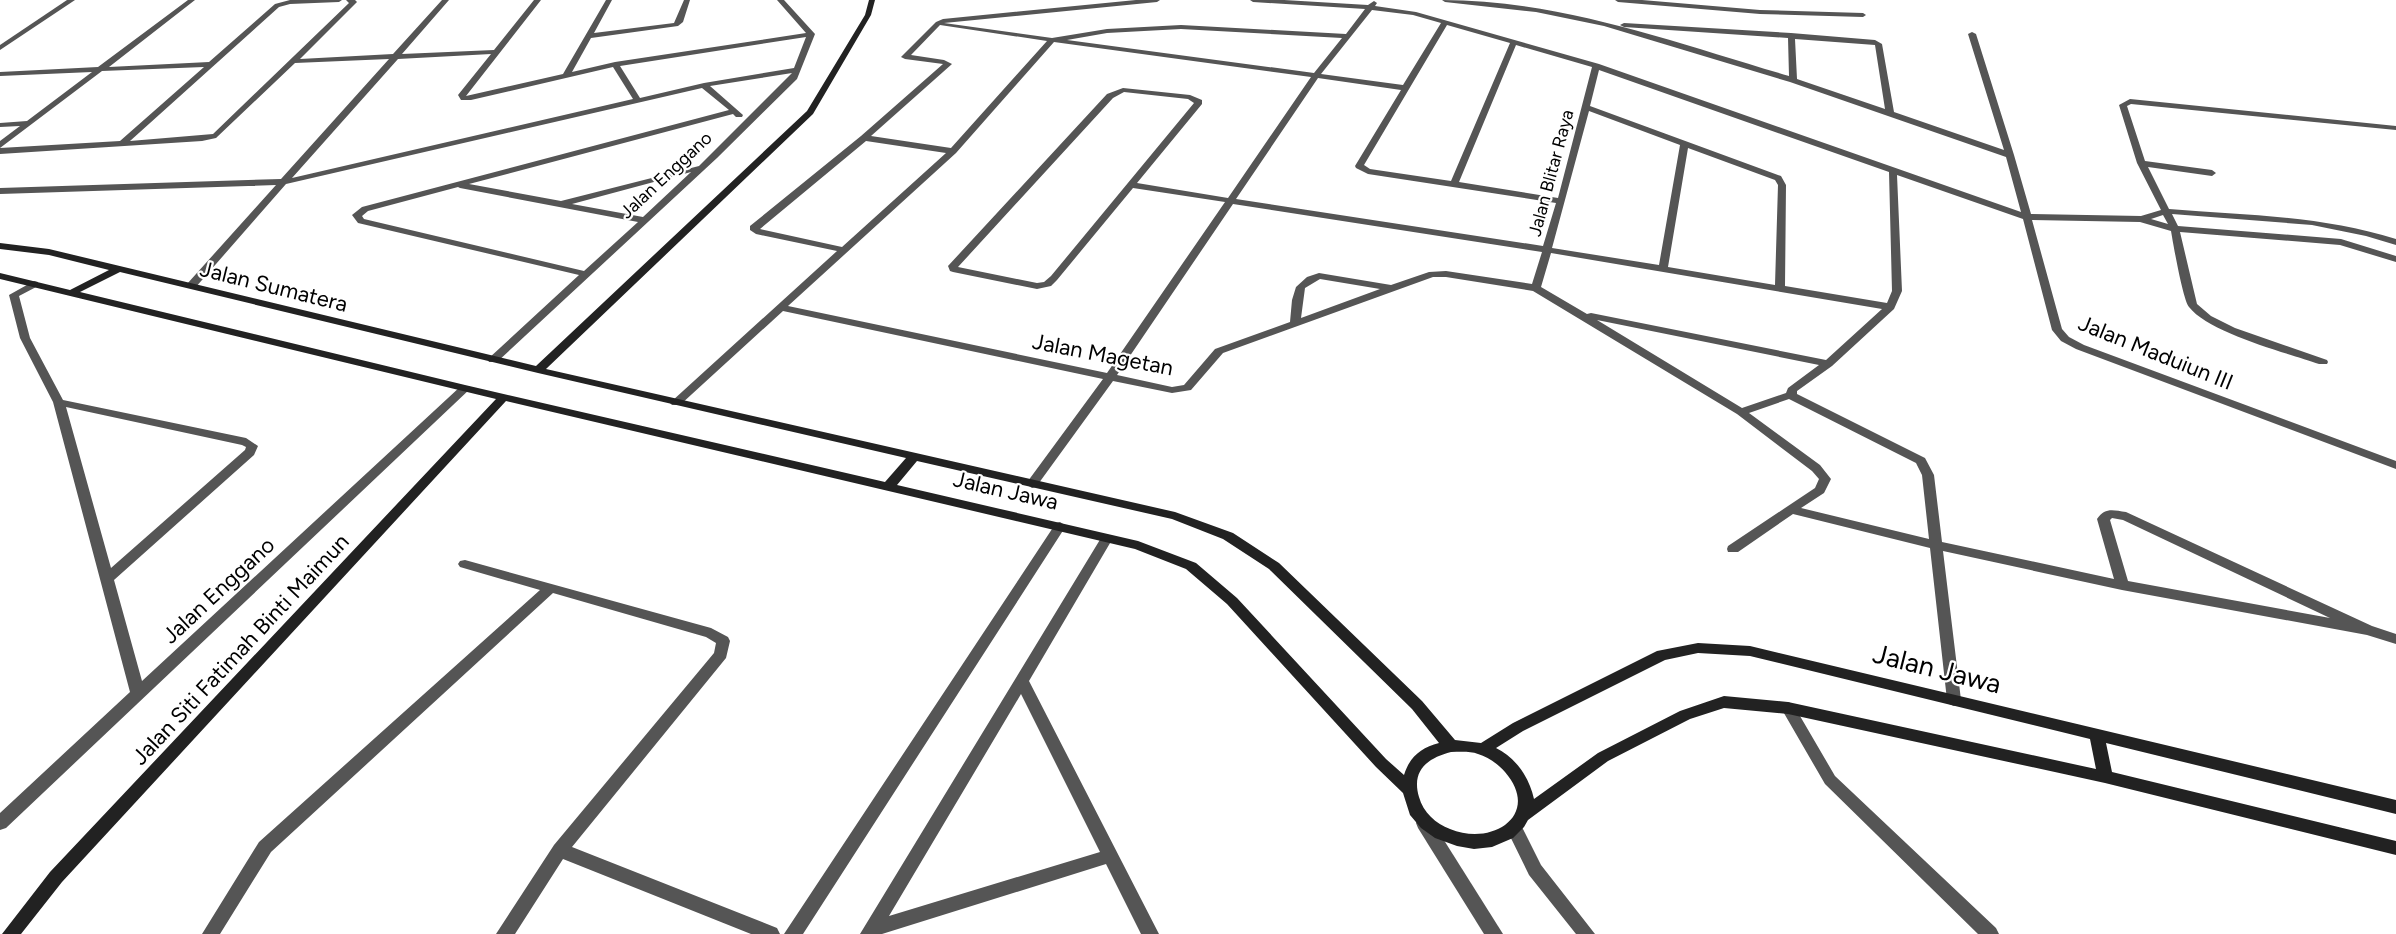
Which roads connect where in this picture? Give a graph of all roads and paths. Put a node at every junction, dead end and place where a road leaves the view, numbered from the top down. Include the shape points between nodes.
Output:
1 (72, 0) edge
2 (192, 0) edge
3 (339, 0) edge
4 (349, 0) edge
5 (446, 0) edge
6 (538, 0) edge
7 (609, 0) edge
8 (687, 0) edge
9 (780, 0) edge
10 (872, 0) edge
11 (1157, 0) edge
12 (1253, 0) edge
13 (1378, 0) edge
14 (1445, 0) edge
15 (1618, 0) edge
16 (1369, 7) junction
17 (1863, 15) dead end
18 (1445, 22) junction
19 (936, 24) junction
20 (1605, 24) junction
21 (811, 34) junction
22 (1088, 34) junction
23 (1971, 34) dead end
24 (1791, 35) junction
25 (590, 36) junction
26 (1347, 36) junction
27 (1052, 40) junction
28 (1514, 42) junction
29 (1088, 44) junction
30 (0, 48) edge
31 (497, 52) junction
32 (396, 56) junction
33 (295, 61) junction
34 (212, 64) junction
35 (615, 64) junction
36 (1596, 66) junction
37 (99, 70) junction
38 (797, 70) junction
39 (0, 74) edge
40 (1317, 75) junction
41 (566, 76) junction
42 (1792, 80) junction
43 (704, 85) junction
44 (1405, 88) junction
45 (638, 100) junction
46 (1586, 107) junction
47 (735, 111) junction
48 (1890, 114) junction
49 (748, 122) junction
50 (29, 123) junction
51 (0, 124) edge
52 (2396, 128) edge
53 (864, 138) junction
54 (124, 142) junction
55 (1685, 143) junction
56 (0, 145) edge
57 (0, 151) edge
58 (953, 151) junction
59 (2010, 155) junction
60 (2141, 163) junction
61 (701, 167) junction
62 (1893, 172) junction
63 (2212, 173) dead end
64 (285, 182) junction
65 (456, 184) junction
66 (1454, 184) junction
67 (1130, 185) junction
68 (0, 191) edge
69 (1230, 200) junction
70 (1562, 201) junction
71 (560, 204) junction
72 (2166, 211) junction
73 (2026, 217) junction
74 (2141, 219) junction
75 (644, 220) junction
76 (2175, 229) junction
77 (2357, 230) junction
78 (2396, 242) edge
79 (0, 246) edge
80 (2360, 246) junction
81 (844, 250) junction
82 (1548, 250) junction
83 (2396, 259) edge
84 (1663, 268) junction
85 (118, 269) junction
86 (586, 274) junction
87 (0, 276) edge
88 (34, 284) junction
89 (191, 286) junction
90 (1780, 287) junction
91 (1392, 288) junction
92 (1536, 288) junction
93 (71, 294) junction
94 (1890, 307) junction
95 (781, 308) junction
96 (1582, 314) junction
97 (1295, 323) junction
98 (493, 360) junction
99 (2323, 362) dead end
100 (1828, 364) junction
101 (538, 370) junction
102 (1111, 376) junction
103 (465, 388) junction
104 (1791, 395) junction
105 (504, 397) junction
106 (59, 402) junction
107 (676, 403) junction
108 (1741, 412) junction
109 (914, 456) junction
110 (2396, 465) edge
111 (1032, 484) junction
112 (888, 487) junction
113 (1791, 510) junction
114 (1060, 526) junction
115 (1107, 538) junction
116 (1935, 545) junction
117 (1733, 549) dead end
118 (465, 564) dead end
119 (108, 578) junction
120 (2122, 585) junction
121 (552, 587) junction
122 (2367, 630) junction
123 (2396, 639) edge
124 (1022, 682) junction
125 (138, 693) junction
126 (1954, 700) junction
127 (1788, 708) junction
128 (2097, 734) junction
129 (1451, 746) junction
130 (1483, 749) junction
131 (2105, 777) junction
132 (1408, 788) junction
133 (2396, 807) edge
134 (1420, 817) junction
135 (1519, 821) junction
136 (0, 823) edge
137 (2396, 848) edge
138 (560, 849) junction
139 (1110, 856) junction
140 (871, 931) edge
141 (11, 934) edge
142 (211, 934) edge
143 (505, 934) edge
144 (771, 934) edge
145 (793, 934) edge
146 (1150, 934) edge
147 (1494, 934) edge
148 (1586, 934) edge
149 (1990, 934) edge

1 - 30 street
2 - 37 street
3 - 34 street via 277,5
4 - 33 street via 354,2
5 - 32 street
6 - 31 street
7 - 25 street
8 - 25 street via 676,25
9 - 21 street
10 - 101 main road via 868,15 810,112
11 - 19 street
12 - 16 street
13 - 16 street
14 - 20 street via 1536,10
15 - 17 street via 1760,12
16 - 18 street
16 - 26 street
18 - 28 street
18 - 44 street
19 - 27 street
19 - 53 street via 905,57 947,65
20 - 24 street
20 - 42 street
21 - 35 street
21 - 38 street, Jalan Enggano
22 - 26 street via 1202,27
22 - 27 street
22 - 29 street
23 - 59 street, Jalan Maduiun III
24 - 42 street
24 - 48 street via 1878,44
25 - 41 street
26 - 40 street
27 - 29 street
27 - 58 street
28 - 36 street
28 - 66 street
29 - 40 street
31 - 32 street
31 - 41 street via 462,95 464,98
32 - 33 street
32 - 64 street
33 - 54 street via 216,136
34 - 37 street
34 - 54 street
35 - 41 street
35 - 45 street
36 - 46 street, Jalan Blitar Raya
36 - 62 street
37 - 39 street
37 - 50 street
38 - 43 street
38 - 49 street, Jalan Enggano
40 - 44 street
40 - 69 street
42 - 48 street
43 - 45 street
43 - 47 street
44 - 66 street via 1359,166 1368,171
45 - 64 street
46 - 55 street
46 - 70 street, Jalan Blitar Raya
47 - 49 street
47 - 65 street
48 - 59 street
49 - 61 street, Jalan Enggano
50 - 51 street
50 - 56 street
52 - 60 street via 2130,101 2123,105
53 - 58 street
53 - 81 street via 755,226 759,232
54 - 57 street
55 - 84 street
55 - 90 street via 1781,182
58 - 81 street
59 - 73 street, Jalan Maduiun III
60 - 63 street
60 - 72 street
61 - 71 street
61 - 75 street, Jalan Enggano
62 - 73 street
62 - 94 street via 1897,291
64 - 68 street
64 - 89 street
65 - 71 street
65 - 86 street via 365,208 357,215 361,221
66 - 70 street
67 - 67 street via 1199,102 1197,99 1123,90 1110,96 953,269 1037,286 1047,284
67 - 69 street
69 - 82 street
69 - 102 street
70 - 82 street, Jalan Blitar Raya
71 - 75 street
72 - 74 street
72 - 76 street
72 - 77 street
73 - 74 street
73 - 110 street, Jalan Maduiun III via 2057,330 2064,339
74 - 76 street
75 - 86 street, Jalan Enggano
76 - 80 street
76 - 99 street via 2192,305 2206,318
77 - 78 street
77 - 80 street
79 - 85 main road, Jalan Sumatera via 49,252
80 - 83 street
81 - 95 street
82 - 84 street
82 - 92 street, Jalan Blitar Raya
84 - 90 street
85 - 89 main road, Jalan Sumatera
85 - 93 main road
86 - 98 street, Jalan Enggano
87 - 88 main road
88 - 93 main road
88 - 106 street via 14,295 25,338
89 - 98 main road, Jalan Sumatera
90 - 94 street
91 - 92 street, Jalan Magetan via 1432,274
91 - 97 street, Jalan Magetan
91 - 97 street via 1319,276 1308,279 1299,287
92 - 96 street
93 - 103 main road
94 - 100 street
95 - 102 street, Jalan Magetan
95 - 107 street
96 - 100 street
96 - 108 street
97 - 102 street, Jalan Magetan via 1219,351 1187,388 1172,390
98 - 101 main road, Jalan Sumatera
100 - 104 street via 1792,390
101 - 107 main road, Jalan Jawa
102 - 111 street
103 - 105 main road
103 - 125 street, Jalan Enggano
104 - 108 street
104 - 116 street via 1921,461 1928,475
105 - 112 main road, Jalan Jawa
105 - 141 main road, Jalan Siti Fatimah Binti Maimun via 56,878
106 - 119 street
106 - 119 street via 252,446 250,452
107 - 109 main road, Jalan Jawa
108 - 113 street via 1826,479 1820,490
109 - 111 main road, Jalan Jawa
109 - 112 main road
111 - 129 main road, Jalan Jawa via 1175,516 1228,536 1274,566 1417,705
112 - 114 main road, Jalan Jawa
113 - 116 street
113 - 117 street
114 - 115 main road, Jalan Jawa
114 - 145 street
115 - 124 street
115 - 132 main road, Jalan Jawa via 1138,545 1191,566 1232,602
116 - 120 street
116 - 126 street
118 - 121 street
119 - 125 street
120 - 122 street
120 - 122 street via 2103,519 2109,513 2126,516
121 - 138 street via 711,633 723,641 721,654
121 - 142 street via 265,847
122 - 123 street
124 - 139 street
124 - 140 street
125 - 136 street, Jalan Enggano
126 - 128 main road, Jalan Jawa
126 - 130 main road, Jalan Jawa via 1750,651 1698,648 1662,655 1518,727
127 - 131 main road
127 - 135 main road via 1724,702 1685,715 1603,757
127 - 149 street via 1830,780
128 - 131 main road
128 - 133 main road, Jalan Jawa
129 - 130 main road
129 - 132 main road via 1428,753 1413,768
130 - 135 main road via 1500,758 1523,784 1526,800
131 - 137 main road
132 - 134 main road via 1413,808
134 - 135 main road via 1449,837 1467,841 1501,836
134 - 147 street
135 - 148 street via 1535,870
138 - 143 street
138 - 144 street
139 - 140 street
139 - 146 street

